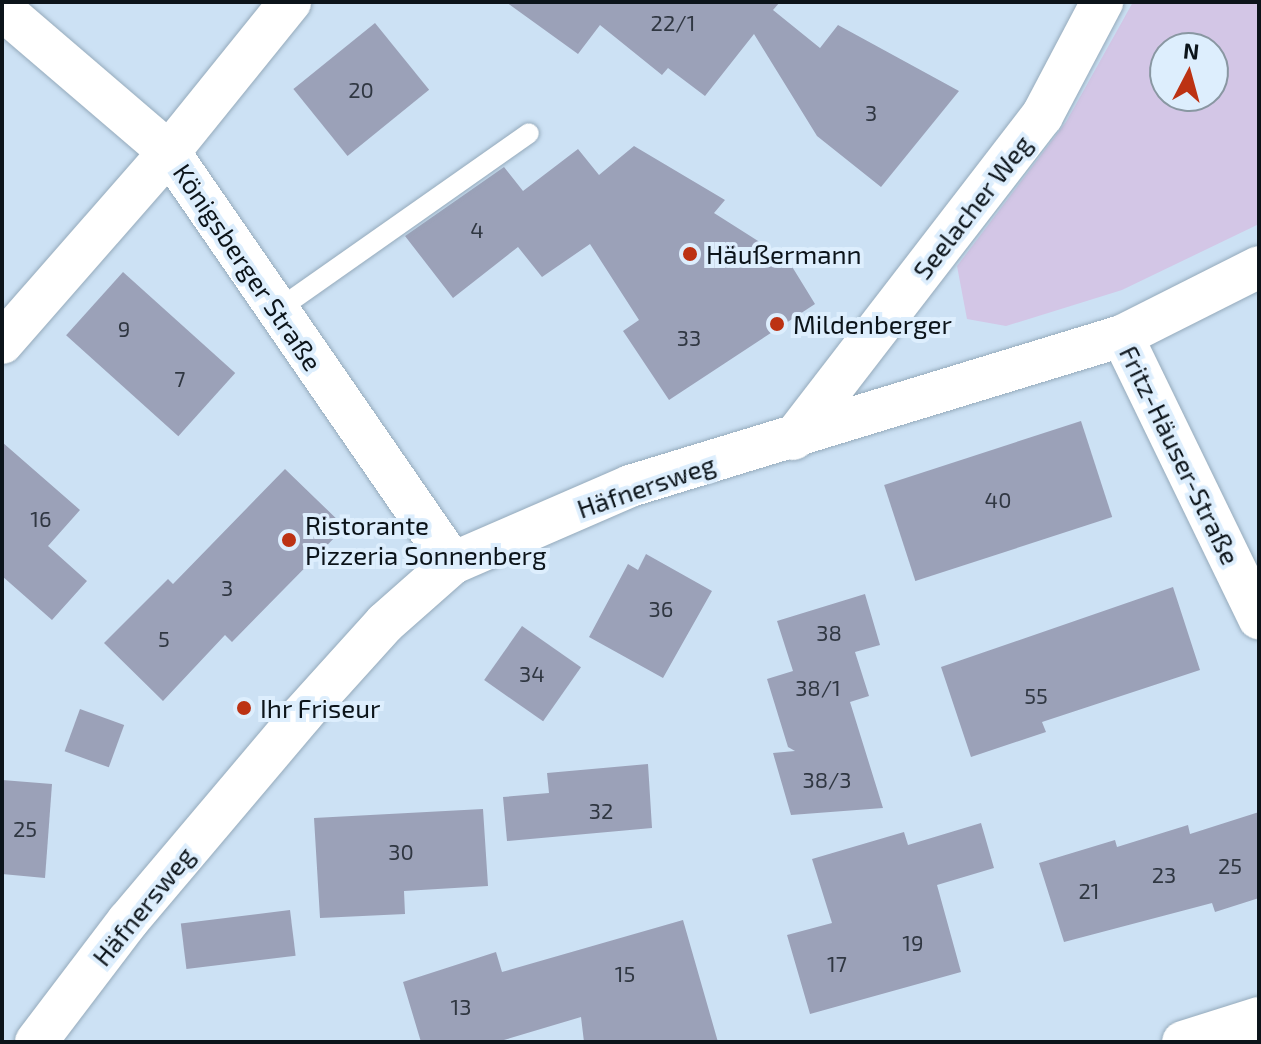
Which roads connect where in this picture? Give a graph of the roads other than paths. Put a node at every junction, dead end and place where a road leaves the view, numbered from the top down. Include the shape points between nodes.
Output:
1 (290, 2) edge
2 (1102, 2) edge
3 (2, 9) edge
4 (529, 133) dead end
5 (169, 152) junction
6 (1259, 267) edge
7 (276, 311) junction
8 (1122, 336) junction
9 (2, 343) edge
10 (793, 439) junction
11 (453, 563) junction
12 (1259, 618) edge
13 (1259, 1018) edge
14 (36, 1042) edge
15 (1183, 1042) edge

1 - 5 street
2 - 10 street, Seelacher Weg via 1042,116
3 - 5 street, Königsberger Straße
4 - 7 lane
5 - 7 street, Königsberger Straße
5 - 9 street
6 - 8 street, Häfnersweg
7 - 11 street, Königsberger Straße
8 - 10 street, Häfnersweg
8 - 12 street, Fritz-Häuser-Straße
10 - 11 street, Häfnersweg via 630,486
11 - 14 street, Häfnersweg via 385,623 301,716 128,921
13 - 15 street

